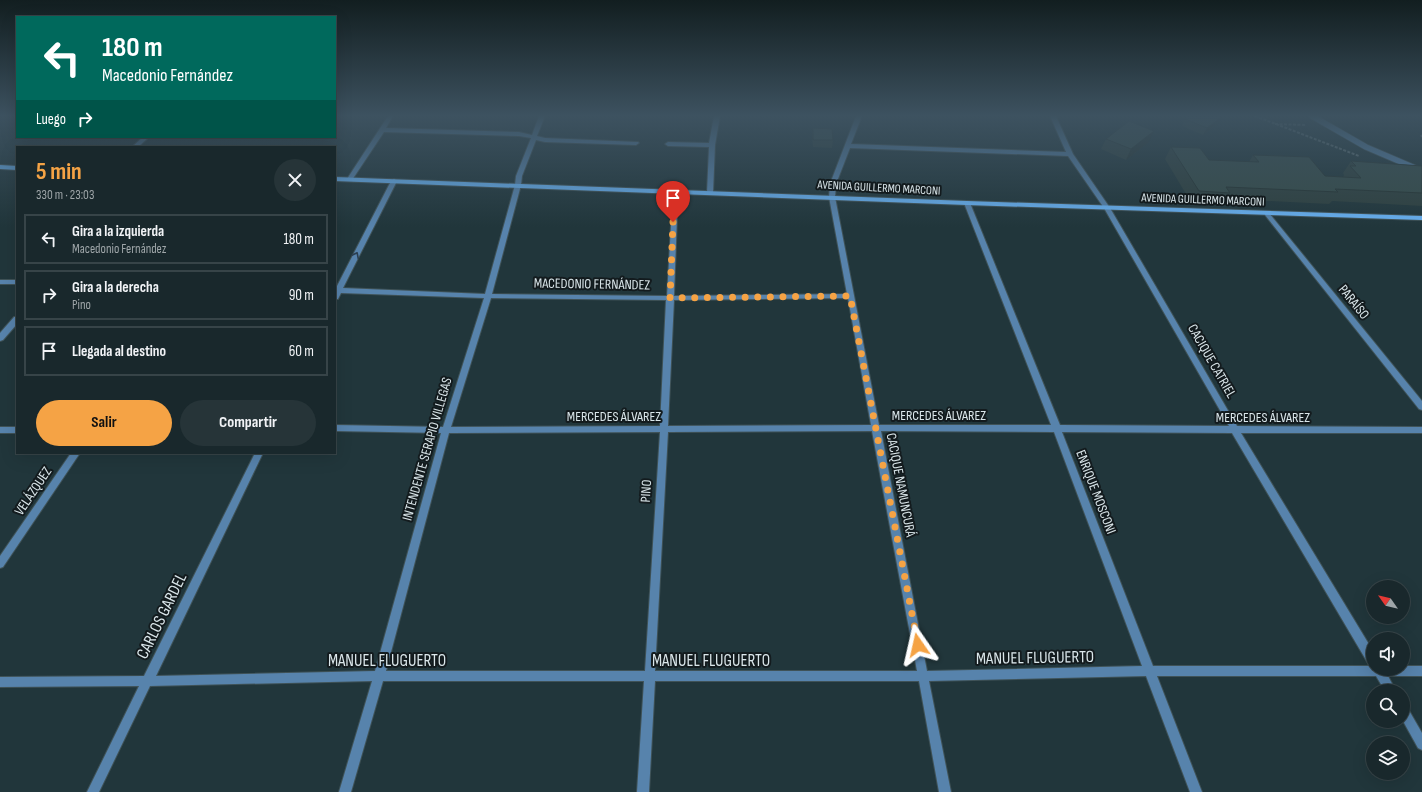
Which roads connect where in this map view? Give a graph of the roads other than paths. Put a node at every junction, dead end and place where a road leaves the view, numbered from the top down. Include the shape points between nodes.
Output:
1 (367, 153) edge
2 (527, 153) edge
3 (712, 153) edge
4 (846, 153) edge
5 (1041, 153) edge
6 (1379, 153) edge
7 (1070, 154) joint
8 (0, 167) edge
9 (16, 168) edge
10 (1422, 171) edge
11 (336, 179) edge
12 (350, 179) junction
13 (394, 181) junction
14 (518, 185) junction
15 (675, 191) junction
16 (710, 193) junction
17 (832, 197) junction
18 (967, 203) junction
19 (1107, 208) junction
20 (1267, 214) junction
21 (1422, 218) edge
22 (0, 282) edge
23 (16, 282) edge
24 (336, 292) edge
25 (488, 296) junction
26 (850, 296) junction
27 (670, 298) junction
28 (16, 320) edge
29 (0, 338) edge
30 (1422, 407) edge
31 (336, 428) edge
32 (876, 428) junction
33 (664, 429) junction
34 (1057, 429) junction
35 (0, 430) edge
36 (16, 430) edge
37 (446, 430) junction
38 (1235, 430) junction
39 (1422, 430) edge
40 (75, 454) edge
41 (259, 454) edge
42 (0, 564) edge
43 (1366, 649) edge
44 (1366, 670) edge
45 (1150, 671) junction
46 (1410, 671) edge
47 (1422, 671) edge
48 (379, 676) junction
49 (924, 676) junction
50 (648, 677) junction
51 (148, 681) junction
52 (0, 682) edge
53 (1410, 723) edge
54 (1422, 744) edge
55 (93, 792) edge
56 (346, 792) edge
57 (643, 792) edge
58 (945, 792) edge
59 (1196, 792) edge

1 - 12 street
2 - 14 street, INTENDENTE SERAPIO VILLEGAS
3 - 16 street
4 - 17 street, CACIQUE NAMUNCURÁ via 833,184
5 - 7 street
6 - 10 lane
7 - 19 street, CACIQUE CATRIEL
8 - 9 main road
11 - 12 main road, AVENIDA GUILLERMO MARCONI
12 - 13 main road, AVENIDA GUILLERMO MARCONI
13 - 14 main road, AVENIDA GUILLERMO MARCONI
24 -> 13 street
14 - 15 main road, AVENIDA GUILLERMO MARCONI
14 - 25 street, INTENDENTE SERAPIO VILLEGAS
15 - 16 main road, AVENIDA GUILLERMO MARCONI
15 - 27 street, PINO
16 - 17 main road, AVENIDA GUILLERMO MARCONI
17 - 18 main road, AVENIDA GUILLERMO MARCONI
17 - 26 street, CACIQUE NAMUNCURÁ
18 - 19 main road, AVENIDA GUILLERMO MARCONI
18 - 34 street, ENRIQUE MOSCONI
19 - 20 main road, AVENIDA GUILLERMO MARCONI
19 - 38 street, CACIQUE CATRIEL
20 - 21 main road, AVENIDA GUILLERMO MARCONI
20 - 30 street, PARAÍSO
22 - 23 street
24 - 25 street, MACEDONIO FERNÁNDEZ
25 - 27 street, MACEDONIO FERNÁNDEZ
25 - 37 street, INTENDENTE SERAPIO VILLEGAS
26 - 27 street, MACEDONIO FERNÁNDEZ
26 - 32 street, CACIQUE NAMUNCURÁ
27 - 33 street, PINO
28 - 29 street
31 - 37 street, MERCEDES ÁLVAREZ
32 - 33 street, MERCEDES ÁLVAREZ
32 - 34 street, MERCEDES ÁLVAREZ
32 - 49 street, CACIQUE NAMUNCURÁ
33 - 37 street, MERCEDES ÁLVAREZ
33 - 50 street, PINO
34 - 38 street, MERCEDES ÁLVAREZ
34 - 45 street, ENRIQUE MOSCONI
35 - 36 street
37 - 48 street, INTENDENTE SERAPIO VILLEGAS
38 - 39 street, MERCEDES ÁLVAREZ
38 - 43 street, CACIQUE CATRIEL
40 - 42 street, VELÁZQUEZ
41 - 51 street, CARLOS GARDEL
44 - 45 street, MANUEL FLUGUERTO
45 - 49 street, MANUEL FLUGUERTO
45 - 59 street, ENRIQUE MOSCONI
46 - 47 street, MANUEL FLUGUERTO
48 - 50 street, MANUEL FLUGUERTO
48 - 51 street, MANUEL FLUGUERTO
48 - 56 street, INTENDENTE SERAPIO VILLEGAS
49 - 50 street, MANUEL FLUGUERTO
49 - 58 street, CACIQUE NAMUNCURÁ
50 - 57 street, PINO
51 - 52 street, MANUEL FLUGUERTO
51 - 55 street, CARLOS GARDEL
53 - 54 street

